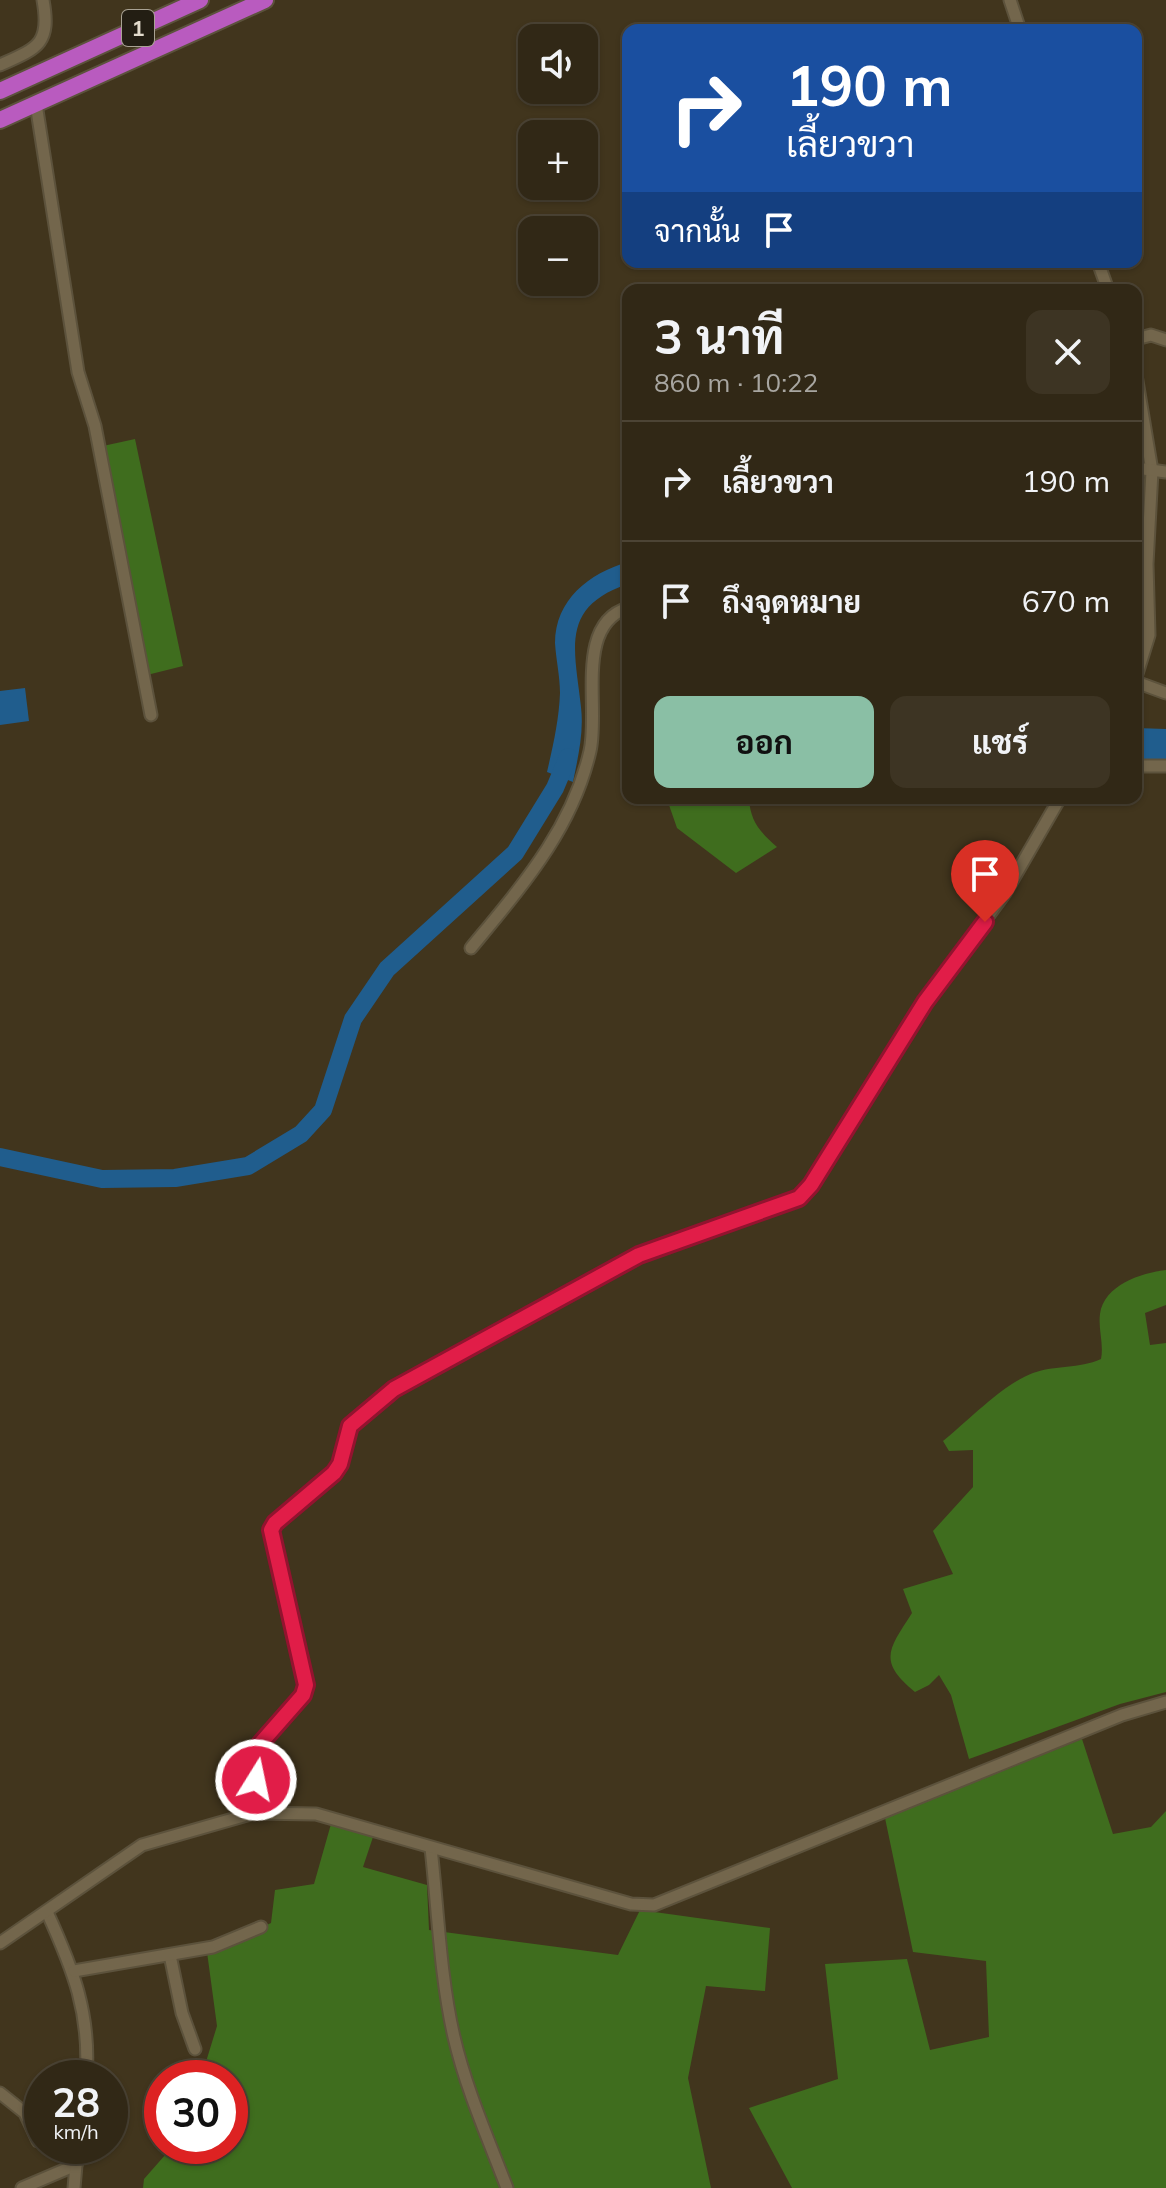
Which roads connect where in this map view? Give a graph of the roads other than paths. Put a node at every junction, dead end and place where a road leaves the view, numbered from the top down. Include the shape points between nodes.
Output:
1 (43, 0) edge
2 (200, 0) edge
3 (265, 0) edge
4 (1010, 0) edge
5 (1018, 24) edge
6 (0, 65) edge
7 (0, 91) edge
8 (36, 104) junction
9 (0, 120) edge
10 (1142, 337) edge
11 (1166, 340) edge
12 (1142, 412) edge
13 (1142, 469) edge
14 (1152, 471) junction
15 (1166, 472) edge
16 (1142, 557) edge
17 (1142, 575) edge
18 (622, 611) edge
19 (1142, 659) edge
20 (1142, 683) edge
21 (1166, 693) edge
22 (151, 715) dead end
23 (1142, 766) edge
24 (1166, 766) edge
25 (1057, 804) edge
26 (471, 948) dead end
27 (1166, 1702) edge
28 (254, 1813) junction
29 (431, 1848) junction
30 (47, 1912) junction
31 (261, 1927) dead end
32 (0, 1943) edge
33 (170, 1955) junction
34 (74, 1971) junction
35 (195, 2049) dead end
36 (86, 2060) edge
37 (0, 2093) edge
38 (24, 2114) edge
39 (76, 2165) joint
40 (22, 2188) edge
41 (74, 2188) edge
42 (507, 2188) edge

1 - 6 street via 47,25 38,46
2 - 7 highway, 1
3 - 8 highway, 1
4 - 5 street
8 - 9 highway, 1
8 - 22 street via 78,372 95,426
10 - 11 street
12 - 14 street
13 - 14 street
14 - 15 street
14 - 16 street
17 - 19 street via 1149,635
18 - 26 street via 612,615 596,639 591,743 571,810 538,867
20 - 21 street
23 - 24 street
25 - 28 street via 1005,893 925,1002 799,1198 639,1255 394,1389 350,1426 334,1473 271,1530 306,1685 260,1744
27 - 29 street via 1122,1715 654,1905 631,1904
28 - 29 street via 316,1814
28 - 30 street via 142,1845
29 - 42 street via 454,2037
30 - 32 street
30 - 34 street
31 - 33 street via 221,1944
33 - 34 street
33 - 35 street
34 - 36 street via 87,2033
37 - 38 street
39 - 40 street
39 - 41 street

